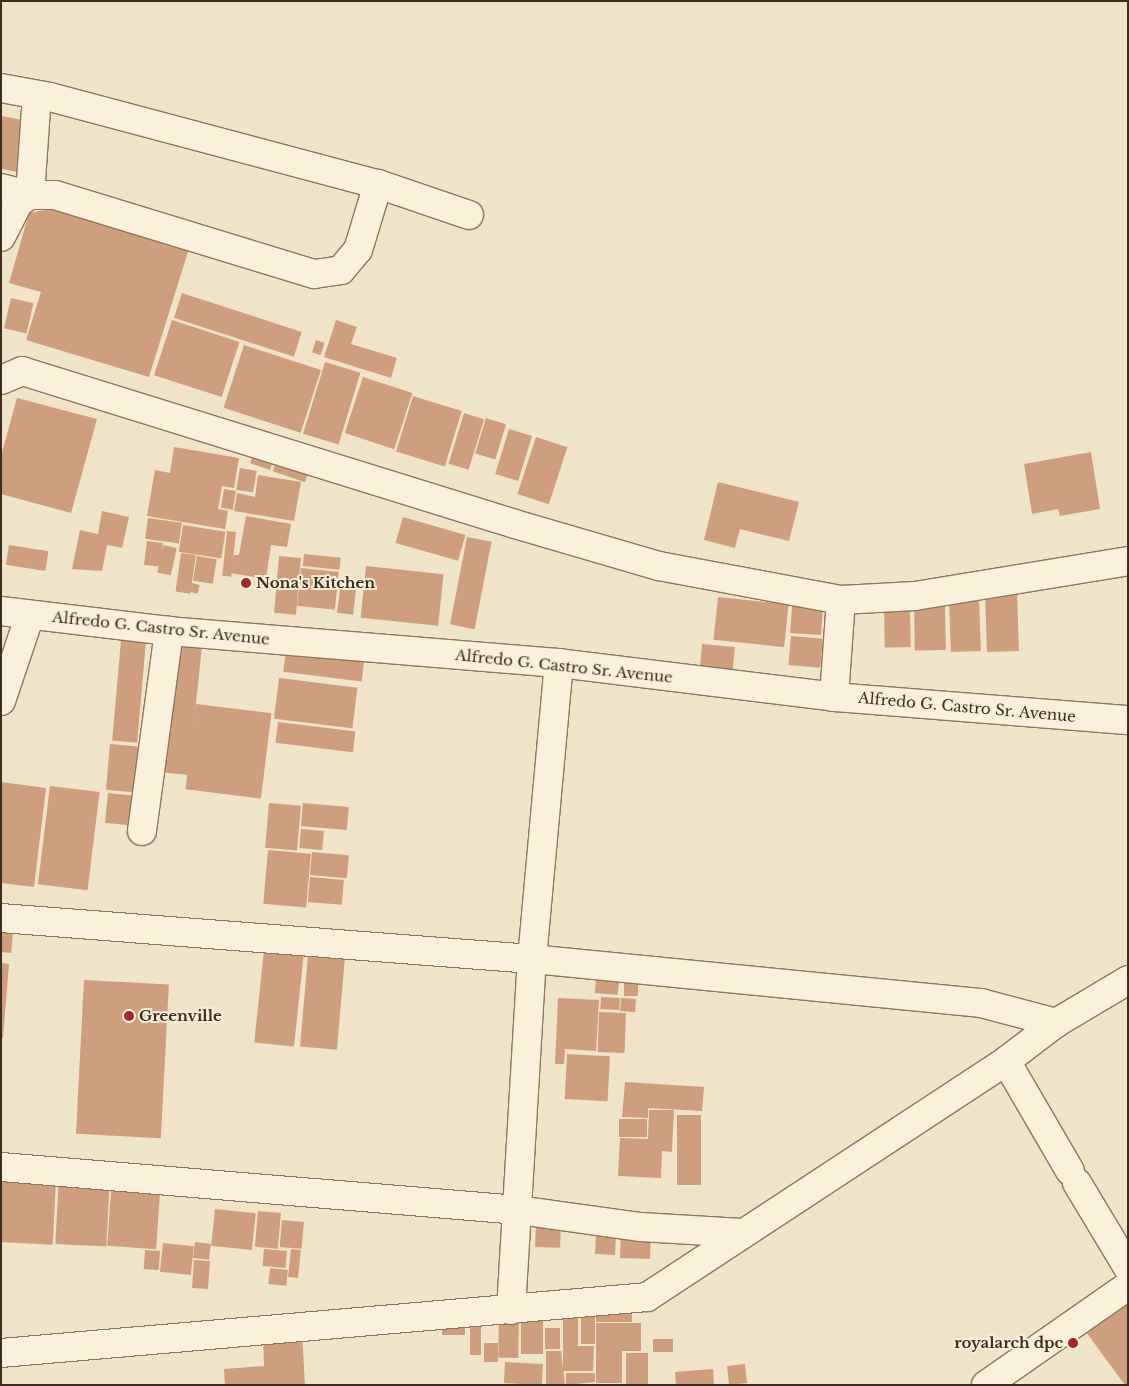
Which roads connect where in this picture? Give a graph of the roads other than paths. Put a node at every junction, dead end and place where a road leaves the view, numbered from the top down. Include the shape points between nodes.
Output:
1 (1, 88) edge
2 (37, 95) junction
3 (378, 184) junction
4 (1, 188) edge
5 (30, 195) junction
6 (468, 214) dead end
7 (1, 236) edge
8 (1, 380) edge
9 (1128, 561) edge
10 (840, 600) junction
11 (1, 611) edge
12 (30, 615) junction
13 (170, 632) junction
14 (559, 663) junction
15 (834, 697) junction
16 (1, 701) edge
17 (1128, 720) edge
18 (142, 831) dead end
19 (1, 918) edge
20 (532, 959) junction
21 (1128, 980) edge
22 (1056, 1023) junction
23 (1006, 1061) junction
24 (1, 1167) edge
25 (518, 1210) junction
26 (742, 1233) junction
27 (1128, 1268) edge
28 (1128, 1286) edge
29 (511, 1310) junction
30 (1, 1353) edge
31 (986, 1385) edge

1 - 2 street
2 - 3 street
2 - 5 street
3 - 5 street via 358,250 341,270 314,274 55,195
3 - 6 street
4 - 5 street
5 - 7 street via 18,203
8 - 10 street via 22,371 496,519 659,566
9 - 10 street via 915,596
10 - 15 street
11 - 12 street, Alfredo G. Castro Sr. Avenue
12 - 13 street, Alfredo G. Castro Sr. Avenue
12 - 16 street
13 - 14 street, Alfredo G. Castro Sr. Avenue
13 - 18 street
14 - 15 street, Alfredo G. Castro Sr. Avenue
14 - 20 street
15 - 17 street, Alfredo G. Castro Sr. Avenue
19 - 20 street
20 - 22 street via 981,1003
20 - 25 street
21 - 22 street
22 - 23 street
23 - 26 street
23 - 27 street
24 - 25 street
25 - 26 street via 641,1227
25 - 29 street
26 - 29 street via 647,1297
28 - 31 street
29 - 30 street

